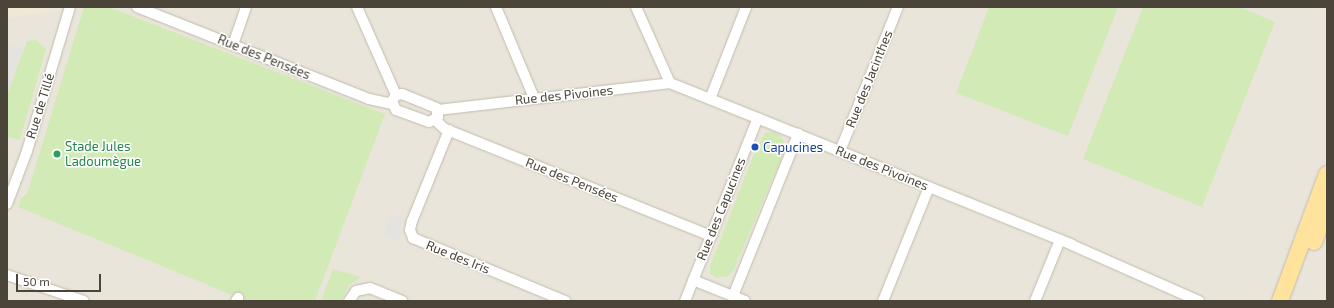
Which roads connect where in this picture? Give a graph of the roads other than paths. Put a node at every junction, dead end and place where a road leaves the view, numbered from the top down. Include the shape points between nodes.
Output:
1 (70, 7) edge
2 (137, 7) edge
3 (246, 7) edge
4 (357, 7) edge
5 (496, 7) edge
6 (636, 7) edge
7 (746, 7) edge
8 (898, 7) edge
9 (158, 11) edge
10 (233, 45) junction
11 (670, 83) junction
12 (534, 98) junction
13 (710, 99) junction
14 (394, 100) junction
15 (438, 110) junction
16 (758, 118) junction
17 (435, 120) junction
18 (449, 130) junction
19 (798, 134) junction
20 (840, 151) junction
21 (1327, 174) edge
22 (929, 187) junction
23 (7, 204) edge
24 (1327, 206) edge
25 (710, 236) junction
26 (1060, 240) junction
27 (7, 275) edge
28 (693, 280) junction
29 (733, 296) junction
30 (349, 300) edge
31 (84, 301) edge
32 (402, 301) edge
33 (565, 301) edge
34 (685, 301) edge
35 (745, 301) edge
36 (883, 301) edge
37 (1035, 301) edge
38 (1199, 301) edge
39 (1280, 301) edge
40 (1290, 301) edge

1 - 23 street, Rue de Tillé via 27,152
2 - 9 street, Rue des Pensées
3 - 10 street
4 - 14 street
5 - 12 street
6 - 11 street
7 - 13 street
8 - 20 street, Rue des Jacinthes
9 - 10 street, Rue des Pensées
10 - 14 street, Rue des Pensées via 369,99
11 - 12 street, Rue des Pivoines
11 - 13 street, Rue des Pivoines
12 - 15 street, Rue des Pivoines
13 - 16 street, Rue des Pivoines
14 - 15 street, Rue des Pensées via 404,94
14 - 17 street, Rue des Pensées via 396,110 425,121
15 - 17 street via 439,114
16 - 19 street, Rue des Pivoines
16 - 25 street, Rue des Capucines
17 - 18 street, Rue des Pensées
18 - 25 street, Rue des Pensées
18 - 33 street, Rue des Iris via 412,221 410,230 413,238
19 - 20 street, Rue des Pivoines
19 - 29 street
20 - 22 street, Rue des Pivoines
21 - 39 main road
22 - 26 street, Rue des Pivoines
22 - 36 street
24 - 40 main road
25 - 28 street, Rue des Capucines
26 - 37 street
26 - 38 street, Rue des Pivoines
27 - 31 street
28 - 29 street
28 - 34 street, Rue des Capucines
29 - 35 street
30 - 32 street via 356,291 370,288

